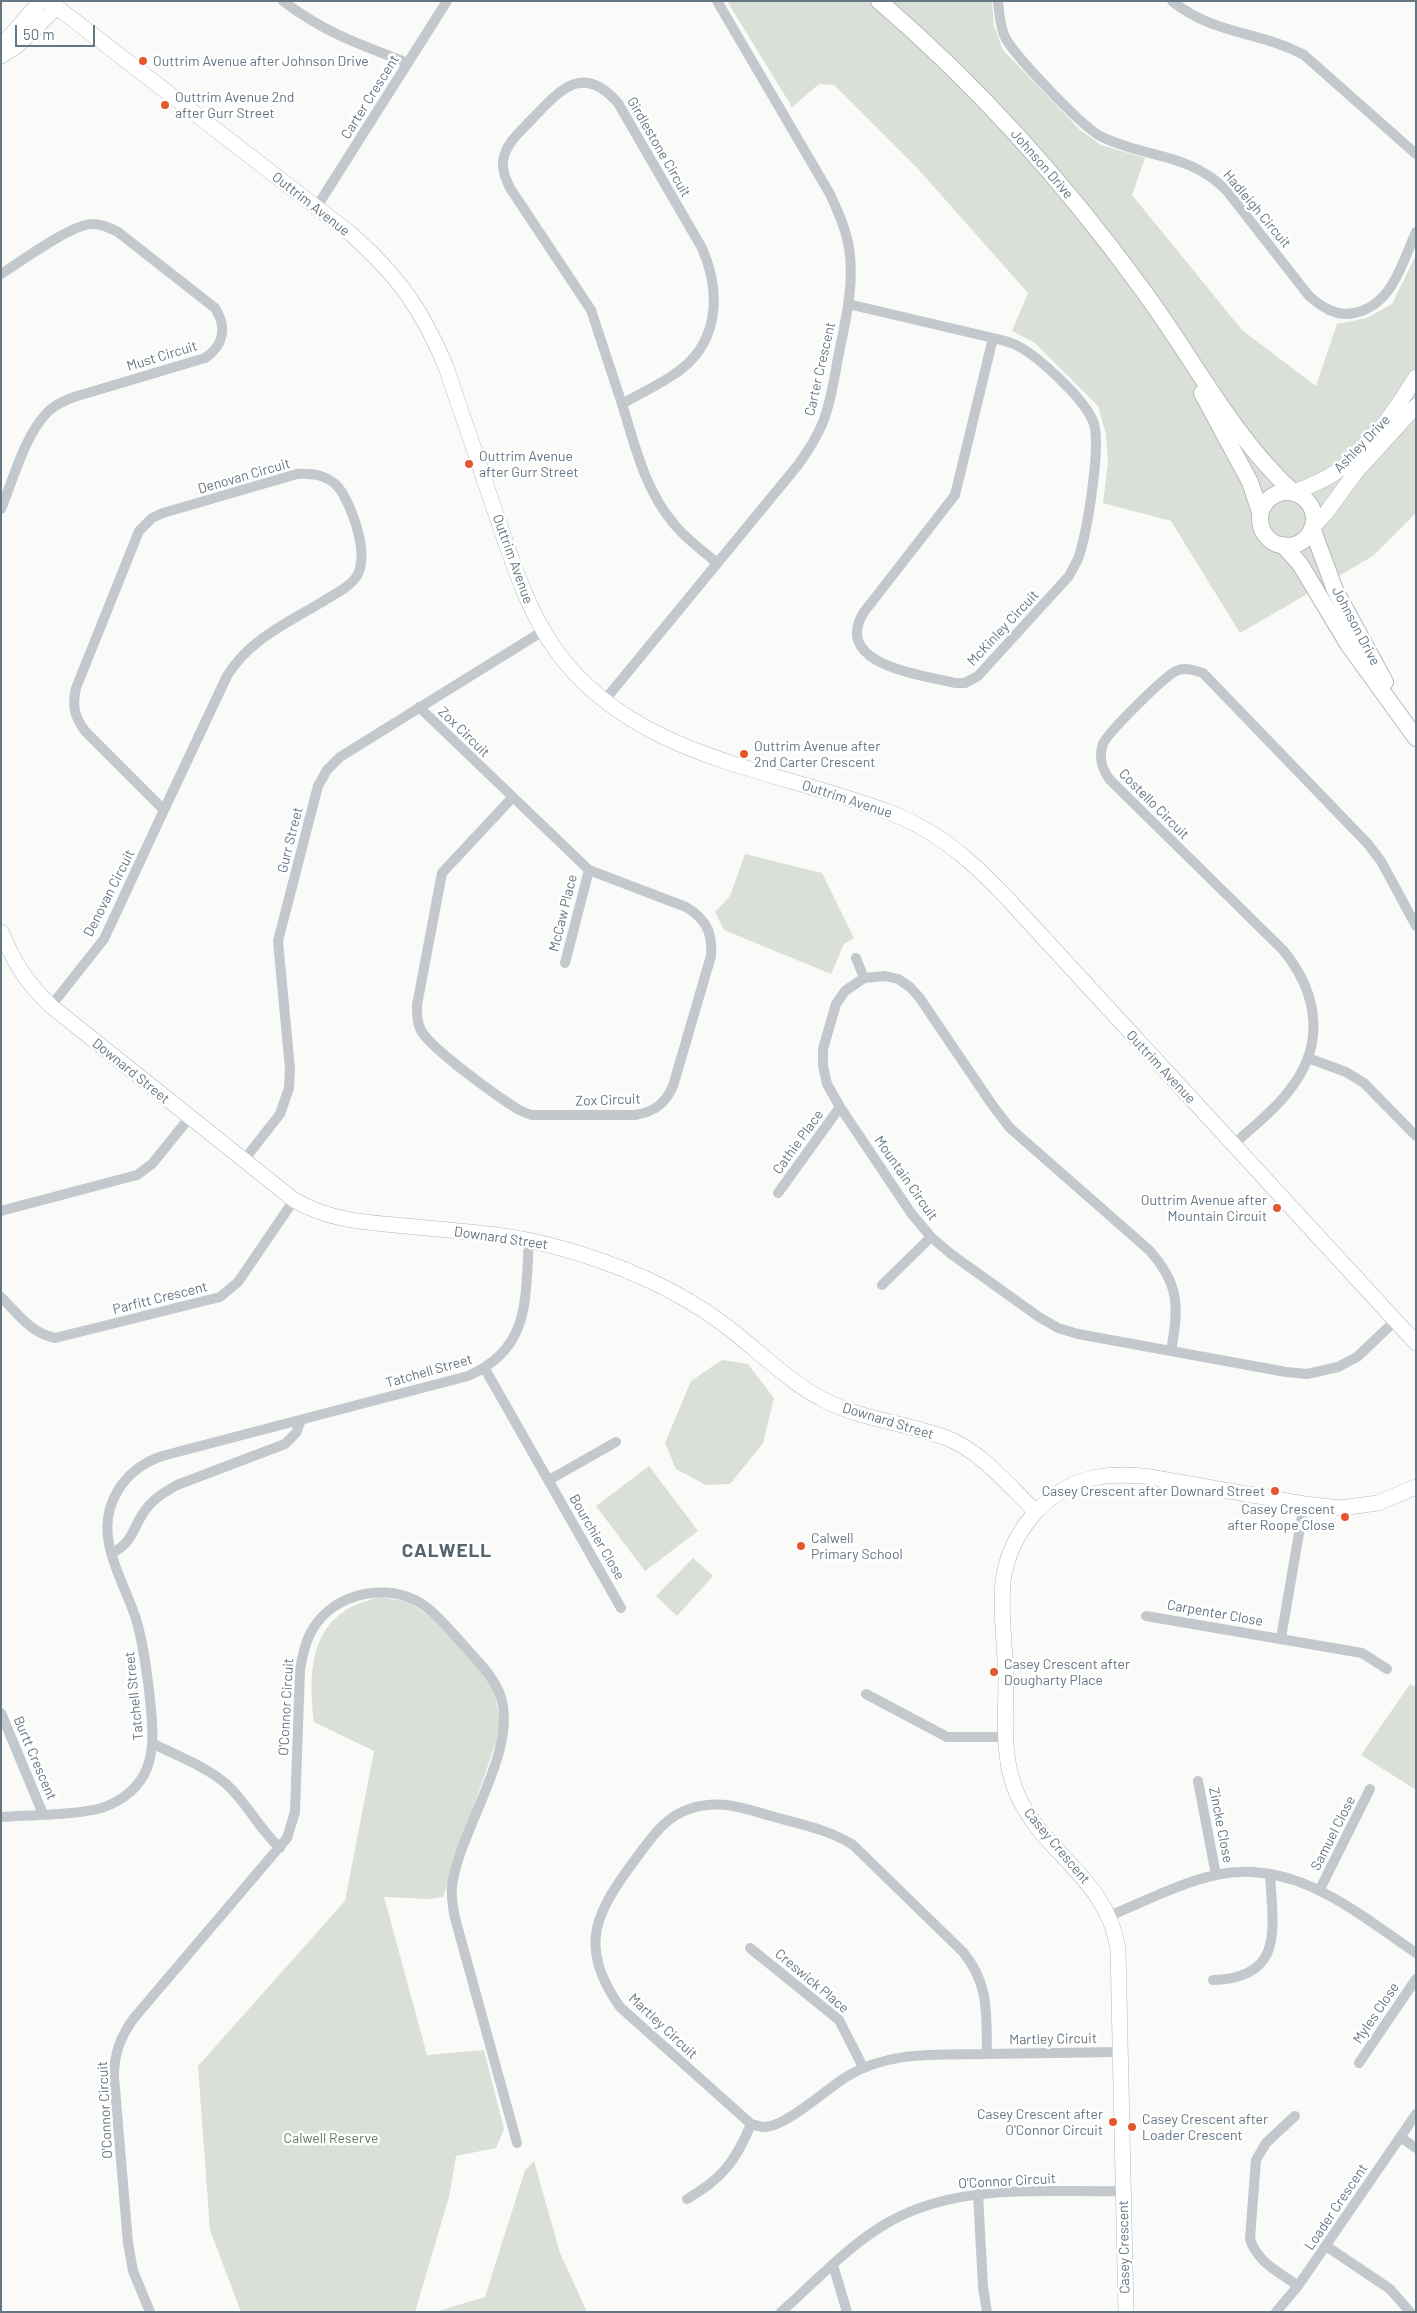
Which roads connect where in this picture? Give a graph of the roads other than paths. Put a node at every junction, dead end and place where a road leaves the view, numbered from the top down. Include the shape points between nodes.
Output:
1 (42, 1) edge
2 (447, 1) edge
3 (717, 1) edge
4 (879, 1) edge
5 (998, 1) edge
6 (1172, 1) edge
7 (287, 2) edge
8 (53, 4) edge
9 (1, 50) edge
10 (1, 56) edge
11 (408, 62) junction
12 (1416, 154) edge
13 (316, 208) junction
14 (1416, 232) edge
15 (1, 274) edge
16 (848, 304) junction
17 (993, 338) junction
18 (1181, 348) junction
19 (1416, 377) edge
20 (622, 404) junction
21 (1416, 406) edge
22 (1293, 492) junction
23 (1, 509) edge
24 (1260, 512) junction
25 (1312, 528) junction
26 (1283, 545) junction
27 (717, 563) junction
28 (543, 631) junction
29 (604, 701) junction
30 (419, 707) junction
31 (1405, 722) junction
32 (1416, 738) edge
33 (512, 798) junction
34 (164, 810) junction
35 (589, 870) junction
36 (1416, 926) edge
37 (1, 932) edge
38 (856, 958) dead end
39 (565, 963) dead end
40 (864, 978) junction
41 (51, 1006) junction
42 (1308, 1058) junction
43 (840, 1107) junction
44 (190, 1117) junction
45 (1416, 1136) edge
46 (1233, 1145) junction
47 (244, 1160) junction
48 (778, 1192) dead end
49 (294, 1200) junction
50 (1, 1211) edge
51 (931, 1237) junction
52 (529, 1240) junction
53 (882, 1285) dead end
54 (1, 1297) edge
55 (1395, 1321) junction
56 (1416, 1343) edge
57 (1171, 1351) junction
58 (485, 1368) junction
59 (301, 1420) junction
60 (616, 1442) dead end
61 (549, 1480) junction
62 (1416, 1487) edge
63 (1304, 1504) junction
64 (1036, 1512) junction
65 (112, 1553) junction
66 (622, 1608) dead end
67 (1146, 1616) dead end
68 (1281, 1638) junction
69 (1387, 1668) dead end
70 (866, 1694) dead end
71 (1, 1713) edge
72 (1006, 1737) junction
73 (154, 1744) junction
74 (1198, 1781) dead end
75 (1370, 1789) dead end
76 (43, 1814) junction
77 (1, 1817) edge
78 (280, 1848) junction
79 (1270, 1874) junction
80 (1216, 1875) junction
81 (1320, 1889) junction
82 (1109, 1916) junction
83 (750, 1948) dead end
84 (1416, 1953) edge
85 (1416, 1979) edge
86 (1213, 1980) dead end
87 (1120, 2052) junction
88 (987, 2054) junction
89 (1358, 2063) dead end
90 (863, 2067) junction
91 (1416, 2114) edge
92 (1296, 2116) dead end
93 (750, 2124) junction
94 (1400, 2137) junction
95 (517, 2143) dead end
96 (1416, 2148) edge
97 (1122, 2191) junction
98 (978, 2194) junction
99 (687, 2199) dead end
100 (1326, 2246) junction
101 (833, 2266) junction
102 (1298, 2286) junction
103 (150, 2312) edge
104 (781, 2312) edge
105 (847, 2312) edge
106 (986, 2312) edge
107 (1126, 2312) edge
108 (1276, 2312) edge
109 (1410, 2312) edge

1 - 9 street
2 - 11 street, Carter Crescent
3 - 16 street, Carter Crescent via 842,220 849,248
4 - 18 main road, Johnson Drive via 993,108 1062,185 1143,290
5 - 14 street, Hadleigh Circuit via 999,17 1014,52 1081,121 1101,136 1196,166 1213,176 1228,190 1320,306 1349,314 1377,304 1391,286
6 - 12 street via 1195,18 1304,55
7 - 11 street via 313,24 334,35
8 - 10 street via 17,46
8 - 13 street, Outtrim Avenue
11 - 13 street, Carter Crescent
13 - 28 street, Outtrim Avenue via 379,259 403,286 428,325 446,367 522,589
15 - 23 street, Must Circuit via 72,230 92,224 106,225 215,308 223,327 220,343 205,358 74,396 46,413 32,434
16 - 17 street, McKinley Circuit
16 - 27 street, Carter Crescent via 832,393 819,431 798,464
17 - 17 street, McKinley Circuit via 955,495 864,612 858,627 859,642 871,659 955,683 965,683 978,676 1069,576 1081,550 1097,446 1090,415 1079,399 1032,355 1016,345
18 - 22 main road, Johnson Drive via 1254,453
18 - 24 main road, Johnson Drive via 1250,482
19 - 22 street, Ashley Drive via 1380,429 1344,466 1317,483
20 - 20 street, Girdlestone Circuit via 674,375 697,351 711,322 715,300 713,279 702,248 618,103 609,92 598,86 578,83 559,91 514,138 506,149 503,169 510,188 591,310
20 - 27 street, Girdlestone Circuit via 646,480 658,504 684,535
21 - 25 street, Ashley Drive via 1356,472
22 - 24 main road via 1273,495
22 - 25 main road via 1311,507
24 - 26 main road via 1260,524 1266,536
25 - 26 main road via 1302,541
25 - 31 main road, Johnson Drive via 1335,590
26 - 31 main road, Johnson Drive via 1300,564 1348,644
27 - 29 street, Carter Crescent
28 - 29 street, Outtrim Avenue via 571,669
28 - 30 street, Gurr Street
29 - 46 street, Outtrim Avenue via 649,732 682,746 886,810 951,846 999,890
30 - 33 street, Zox Circuit
30 - 47 street, Gurr Street via 340,757 318,786 278,941 289,1088 280,1114
31 - 32 main road, Johnson Drive
33 - 35 street, Zox Circuit
33 - 35 street, Zox Circuit via 442,873 417,1018 420,1030 432,1044 513,1107 531,1115 635,1115 659,1107 673,1086 711,956 709,930 698,914
34 - 34 street, Denovan Circuit via 84,731 73,707 76,688 136,537 147,522 163,513 297,474 324,476 335,483 346,500 362,548 358,574 344,588 258,641 237,660
34 - 41 street, Denovan Circuit via 104,939
35 - 39 street, McCaw Place
36 - 42 street, Costello Circuit via 1368,844 1202,673 1183,669 1168,675 1106,739 1100,755 1101,766 1110,780 1296,966 1312,1006 1314,1027
37 - 41 street, Downard Street via 16,966 30,987
38 - 40 street
40 - 43 street, Mountain Circuit via 850,986 836,1004 823,1049 827,1084
40 - 57 street via 885,976 910,987 1010,1128 1162,1264 1171,1280 1177,1306
41 - 44 street, Downard Street
42 - 45 street via 1364,1082
42 - 46 street, Costello Circuit via 1288,1094
43 - 48 street, Cathie Place
43 - 51 street, Mountain Circuit via 911,1213
44 - 47 street, Downard Street
44 - 50 street via 152,1164 137,1175
46 - 55 street, Outtrim Avenue
47 - 49 street, Downard Street
49 - 52 street, Downard Street via 343,1220
49 - 54 street, Parfitt Crescent via 238,1282 220,1297 60,1338 42,1335 32,1329
51 - 53 street
51 - 57 street, Mountain Circuit via 1031,1312 1058,1328
52 - 58 street, Tatchell Street via 519,1329 506,1352
52 - 64 street, Downard Street via 606,1262 668,1289 721,1322 824,1400 853,1412 947,1438 966,1448
55 - 56 street, Outtrim Avenue
55 - 57 street, Mountain Circuit via 1358,1357 1318,1373 1286,1372
58 - 59 street, Tatchell Street via 468,1376
58 - 61 street, Bourchier Close
59 - 65 street via 296,1434 285,1444 161,1494 142,1514 129,1541
59 - 65 street, Tatchell Street via 162,1456 137,1468 118,1489 110,1506 107,1525
60 - 61 street
61 - 66 street, Bourchier Close
62 - 63 street, Casey Crescent via 1365,1506 1340,1508
63 - 64 street, Casey Crescent via 1144,1476 1120,1475 1097,1477 1075,1485 1054,1496
63 - 68 street, Carpenter Close
64 - 72 street, Casey Crescent via 1012,1547 1003,1583
65 - 73 street, Tatchell Street via 143,1643
67 - 68 street, Carpenter Close
68 - 69 street, Carpenter Close via 1362,1653
70 - 72 street via 947,1737
71 - 76 street, Burtt Crescent
72 - 82 street, Casey Crescent via 1010,1772 1023,1806 1094,1890
73 - 76 street, Tatchell Street via 146,1771 122,1798 96,1809
73 - 78 street via 226,1784 264,1834
74 - 80 street, Zincke Close
75 - 81 street, Samuel Close
76 - 77 street, Tatchell Street
78 - 95 street, O'Connor Circuit via 291,1829 295,1812 300,1670 310,1632 330,1610 356,1596 386,1592 415,1600 439,1618 490,1675 504,1712 503,1740 457,1869 452,1898
78 - 103 street, O'Connor Circuit via 134,2018 123,2033 117,2050 114,2078 128,2243 133,2271
79 - 80 street
79 - 81 street
79 - 86 street via 1273,1930 1268,1953 1260,1966 1247,1975 1233,1980
80 - 82 street
81 - 84 street
82 - 87 street, Casey Crescent via 1118,1949
83 - 90 street, Creswick Place via 839,2020
85 - 89 street, Myles Close
87 - 88 street, Martley Circuit
87 - 97 street, Casey Crescent
88 - 90 street, Martley Circuit via 902,2056
88 - 93 street, Martley Circuit via 986,1998 974,1965 853,1845 832,1833 736,1807 708,1804 689,1809 657,1829 609,1895 598,1926 597,1958 605,1984 620,2007
90 - 93 street, Martley Circuit via 779,2124 765,2127
91 - 94 street, Loader Crescent
92 - 102 street via 1266,2143 1256,2160 1250,2239 1260,2258
93 - 99 street via 742,2148 728,2169
94 - 96 street
94 - 100 street, Loader Crescent
97 - 98 street, O'Connor Circuit
97 - 107 street, Casey Crescent
98 - 101 street, O'Connor Circuit via 933,2202 905,2213 867,2236
98 - 106 street
100 - 102 street, Loader Crescent
100 - 109 street via 1390,2290
101 - 104 street, O'Connor Circuit
101 - 105 street
102 - 108 street, Loader Crescent

